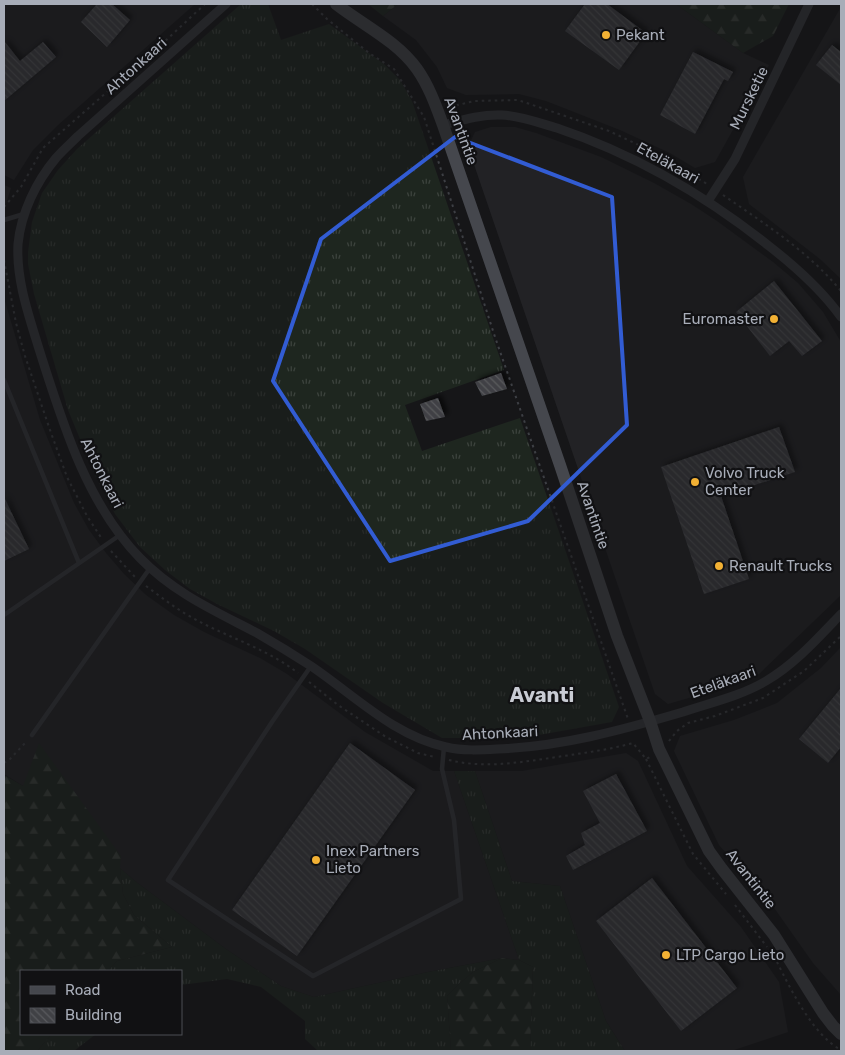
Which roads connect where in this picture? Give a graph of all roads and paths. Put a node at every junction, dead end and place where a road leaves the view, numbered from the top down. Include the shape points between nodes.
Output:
1 (205, 4) edge
2 (226, 4) edge
3 (312, 4) edge
4 (336, 4) edge
5 (809, 4) edge
6 (443, 126) junction
7 (708, 201) junction
8 (4, 207) edge
9 (24, 214) junction
10 (4, 220) edge
11 (4, 260) edge
12 (841, 317) edge
13 (25, 356) junction
14 (20, 358) dead end
15 (4, 380) edge
16 (120, 535) junction
17 (105, 544) junction
18 (79, 563) junction
19 (150, 568) junction
20 (140, 582) junction
21 (841, 614) edge
22 (4, 615) edge
23 (311, 666) junction
24 (303, 677) junction
25 (627, 717) dead end
26 (650, 721) junction
27 (32, 735) joint
28 (632, 736) dead end
29 (633, 743) junction
30 (444, 747) junction
31 (652, 755) dead end
32 (443, 759) junction
33 (4, 763) edge
34 (782, 973) dead end
35 (841, 1034) edge
36 (841, 1042) edge
37 (836, 1047) junction
38 (841, 1050) edge
39 (833, 1051) edge

1 - 8 path via 43,148 21,187
2 - 9 street, Ahtonkaari via 57,157 30,198
3 - 25 path via 369,53 394,69 424,117 498,345
4 - 6 street, Avantintie via 408,58 429,90
5 - 7 street, Mursketie via 735,159
6 - 7 street, Eteläkaari via 486,115 518,117 614,150
6 - 26 street, Avantintie via 617,636
7 - 12 street, Eteläkaari via 797,268
9 - 10 lane
9 - 16 street, Ahtonkaari via 18,243 19,264 30,319 66,430 93,492
11 - 13 path
13 - 14 path
13 - 17 path via 67,477
15 - 18 lane
16 - 17 lane
16 - 19 street, Ahtonkaari
17 - 18 lane
17 - 20 path
18 - 22 lane
19 - 20 lane
19 - 23 street, Ahtonkaari via 177,590
20 - 24 path via 192,618 258,649
20 - 27 lane
21 - 26 street, Eteläkaari via 803,653 762,684
23 - 24 lane
23 - 30 street, Ahtonkaari via 399,728
24 - 32 path via 386,737 418,753
24 - 32 lane via 168,880 312,976 461,899 454,820 442,769
26 - 30 street, Ahtonkaari via 578,740 542,745 490,750
26 - 35 street, Avantintie via 659,749 709,851 774,935 822,1013
27 - 33 path
28 - 29 path
29 - 31 path via 646,759
29 - 32 path via 510,764
30 - 32 lane
34 - 37 path via 818,1031
36 - 37 path
37 - 38 path
37 - 39 path

